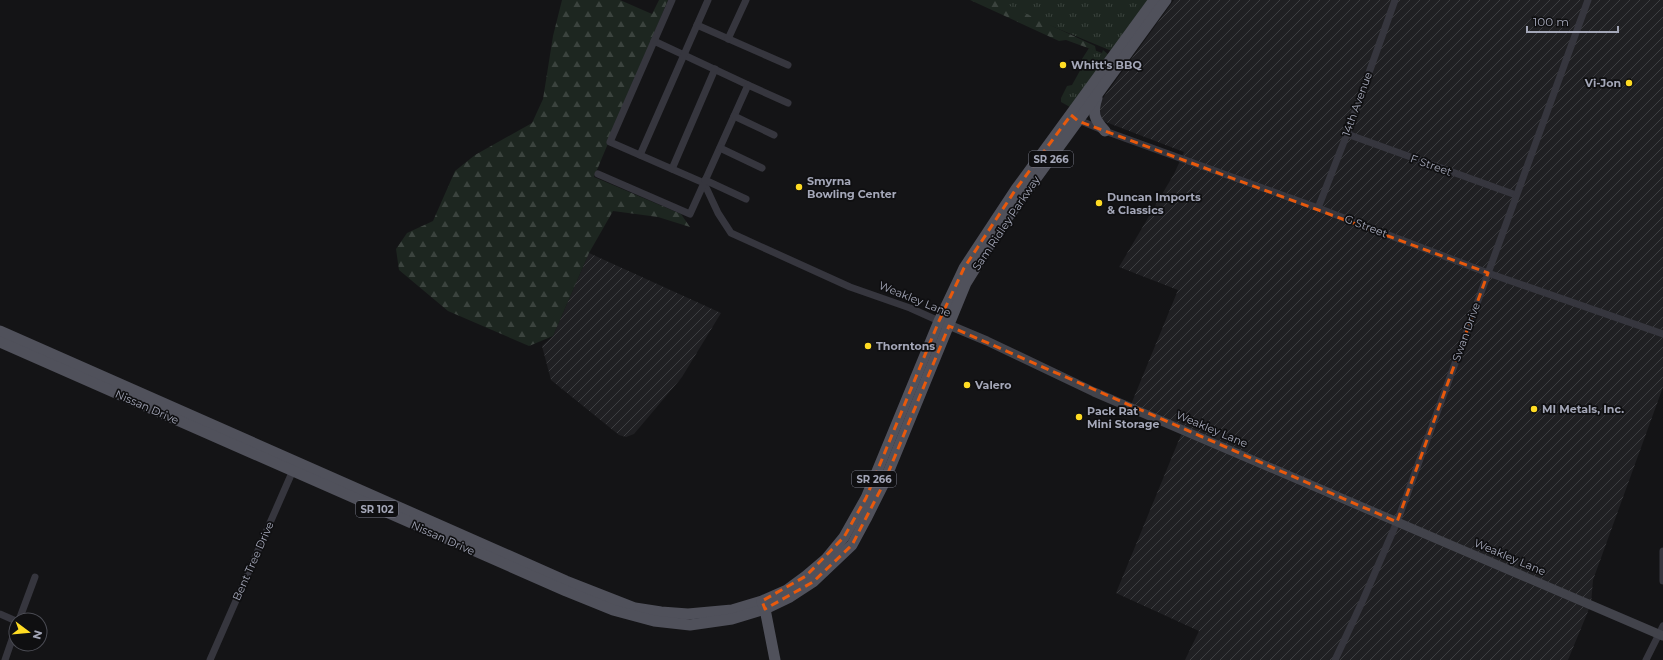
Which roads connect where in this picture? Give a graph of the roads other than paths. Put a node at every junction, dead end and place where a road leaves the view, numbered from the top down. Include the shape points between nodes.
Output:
1 (672, 0) edge
2 (708, 0) edge
3 (746, 0) edge
4 (1154, 0) edge
5 (1166, 0) edge
6 (1395, 0) edge
7 (1588, 0) edge
8 (697, 25) junction
9 (728, 39) junction
10 (654, 41) junction
11 (685, 55) junction
12 (788, 65) dead end
13 (715, 69) junction
14 (748, 85) junction
15 (1099, 93) junction
16 (788, 103) dead end
17 (734, 116) junction
18 (1075, 118) junction
19 (1105, 131) junction
20 (1347, 134) junction
21 (774, 135) dead end
22 (720, 148) junction
23 (640, 155) junction
24 (762, 168) dead end
25 (672, 169) junction
26 (598, 174) dead end
27 (705, 182) junction
28 (1516, 195) junction
29 (746, 199) dead end
30 (1318, 208) junction
31 (1488, 273) junction
32 (944, 323) junction
33 (0, 331) edge
34 (1663, 334) edge
35 (0, 342) edge
36 (295, 467) junction
37 (1397, 522) junction
38 (1663, 551) edge
39 (36, 577) dead end
40 (1663, 581) edge
41 (764, 605) junction
42 (22, 612) edge
43 (1662, 632) edge
44 (8, 649) edge
45 (4, 660) edge
46 (210, 660) edge
47 (775, 660) edge
48 (1335, 660) edge
49 (1646, 660) edge

1 - 10 street
2 - 8 street
3 - 9 street
4 - 18 main road, Sam Ridley Parkway / SR 266
5 - 15 main road, Sam Ridley Parkway / SR 266
6 - 20 street, 14th Avenue
7 - 28 street, Swan Drive
8 - 9 street
8 - 11 street
9 - 12 street
10 - 11 street
10 - 23 street via 610,142
11 - 13 street
11 - 23 street
13 - 14 street
13 - 25 street
14 - 16 street
14 - 17 street
15 - 18 main road, Sam Ridley Parkway / SR 266
15 - 19 main road via 1094,108 1095,118
17 - 21 street
17 - 22 street
18 - 19 street, G Street
18 - 32 main road, Sam Ridley Parkway / SR 266 via 982,255
19 - 30 street, G Street
20 - 28 street, F Street
20 - 30 street, 14th Avenue
22 - 24 street
22 - 27 street
23 - 25 street
25 - 27 street
26 - 27 street via 690,214
27 - 29 street
27 - 32 street, Weakley Lane via 718,213 731,234 850,287
28 - 31 street, Swan Drive
30 - 31 street, G Street
31 - 34 street, G Street
31 - 37 street, Swan Drive
32 - 37 main road, Weakley Lane via 1094,392
32 - 41 main road, Sam Ridley Parkway / SR 266 via 883,484 852,545 813,582 790,597
33 - 36 main road, Nissan Drive / SR 102
35 - 36 main road, Nissan Drive / SR 102
36 - 41 main road, Nissan Drive / SR 102 via 566,592 613,610 654,622 690,625 732,619
36 - 46 street, Bent Tree Drive
37 - 43 main road, Weakley Lane
37 - 48 street, Swan Drive
38 - 40 street
39 - 42 street
41 - 47 main road
43 - 49 street
44 - 45 street

